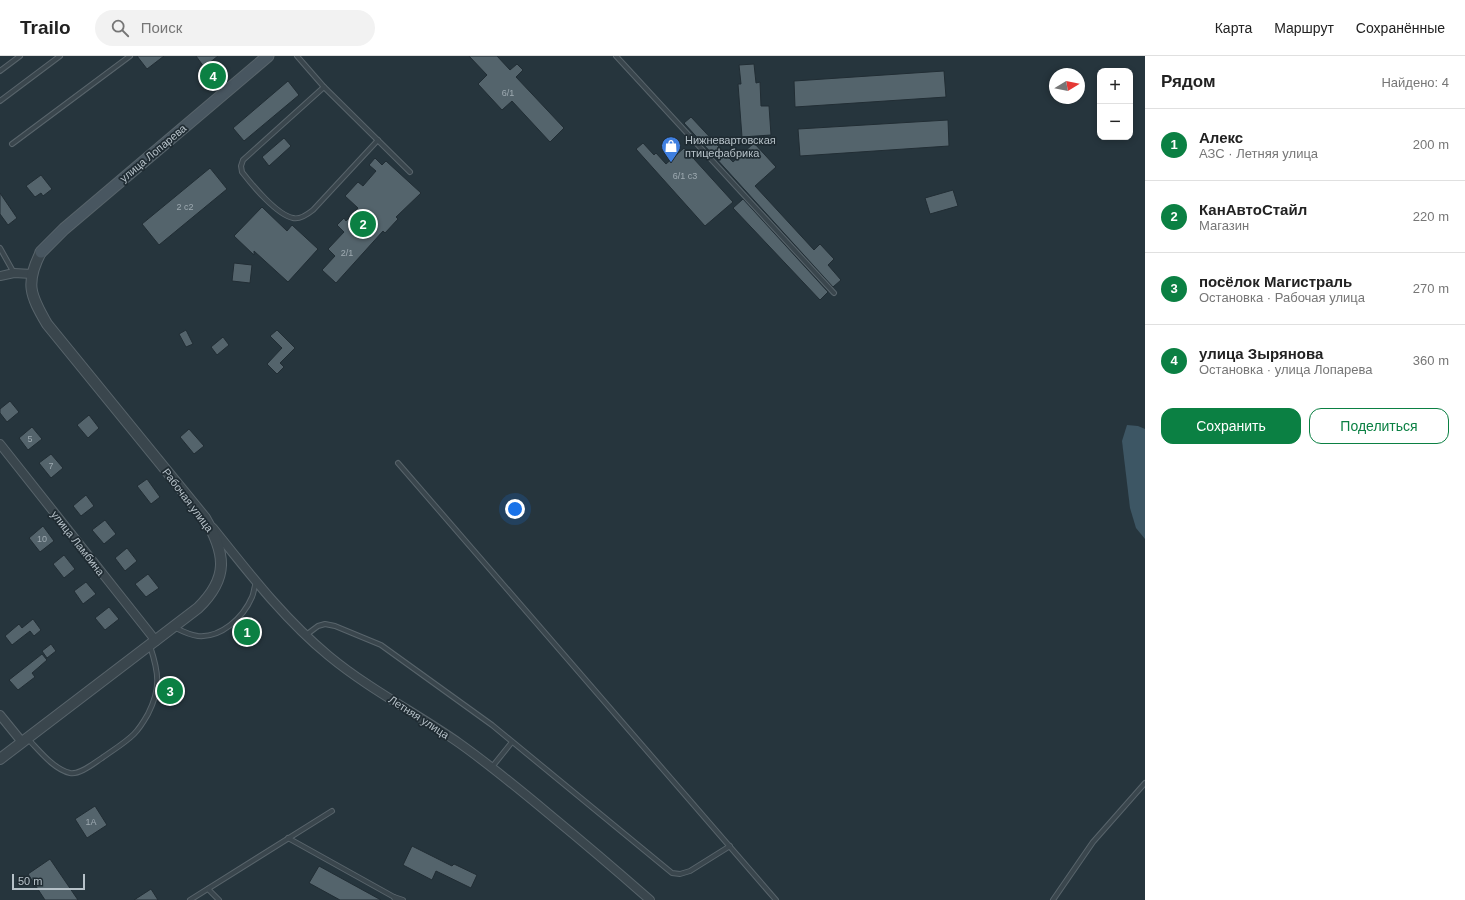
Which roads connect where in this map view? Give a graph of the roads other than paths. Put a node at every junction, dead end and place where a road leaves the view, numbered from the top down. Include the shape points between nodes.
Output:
1 (20, 56) edge
2 (60, 56) edge
3 (130, 56) edge
4 (267, 56) edge
5 (297, 56) edge
6 (616, 56) edge
7 (0, 71) edge
8 (324, 87) junction
9 (0, 101) edge
10 (378, 140) junction
11 (12, 144) dead end
12 (410, 172) dead end
13 (0, 248) edge
14 (41, 252) joint
15 (14, 273) junction
16 (32, 274) junction
17 (0, 276) edge
18 (834, 293) dead end
19 (0, 444) edge
20 (398, 463) dead end
21 (205, 518) junction
22 (256, 581) junction
23 (174, 627) junction
24 (306, 635) junction
25 (153, 644) junction
26 (0, 715) edge
27 (24, 740) junction
28 (512, 742) junction
29 (0, 759) edge
30 (492, 767) junction
31 (1145, 784) edge
32 (332, 810) dead end
33 (288, 838) junction
34 (730, 846) junction
35 (208, 889) junction
36 (394, 898) edge
37 (190, 900) edge
38 (219, 900) edge
39 (403, 900) edge
40 (650, 900) edge
41 (776, 900) edge
42 (1053, 900) edge

1 - 7 lane
2 - 9 lane
3 - 11 lane
4 - 14 main road, улица Лопарева via 64,229
5 - 8 lane
6 - 18 lane
8 - 10 lane
8 - 10 lane via 242,160 242,172 275,208 293,218 308,214
10 - 12 lane
13 - 15 lane
14 - 16 street, Рабочая улица
15 - 16 street
15 - 17 street
16 - 21 street, Рабочая улица via 32,290 37,307 47,324
19 - 25 street, улица Ламбина
20 - 34 lane
21 - 22 street, Летняя улица
21 - 23 street, Рабочая улица via 220,551 218,578 205,602
22 - 23 lane via 252,597 242,614 227,628 210,635 199,636
22 - 24 street, Летняя улица
23 - 25 street, Рабочая улица
24 - 28 lane via 325,624 381,645 478,714
24 - 30 street, Летняя улица via 329,656 372,687
25 - 27 street, Рабочая улица
25 - 27 lane via 158,688 142,725 133,735 88,768 72,773 62,770
26 - 27 street
27 - 29 street, Рабочая улица
28 - 30 lane
28 - 34 lane via 672,873 680,874 690,870
30 - 40 street, Летняя улица
31 - 42 lane via 1093,842
32 - 33 lane
33 - 35 lane
33 - 36 lane
34 - 41 lane
35 - 37 lane
35 - 38 lane
36 - 39 lane

